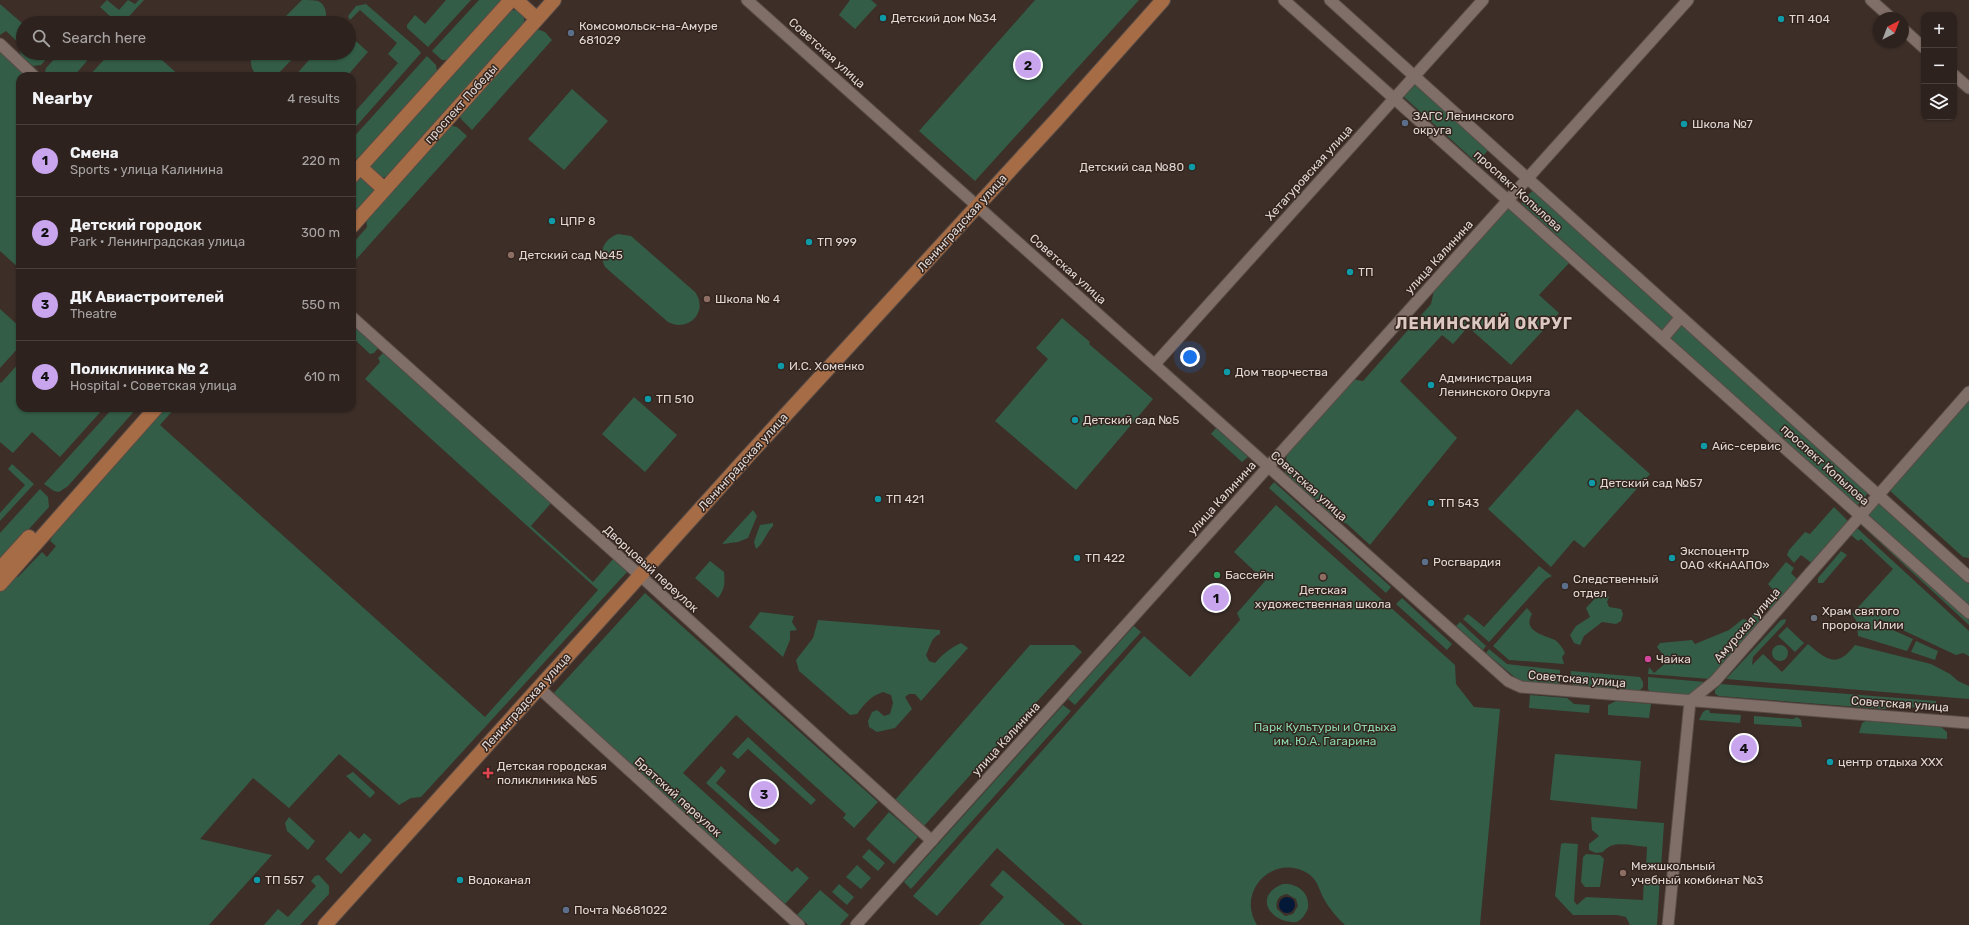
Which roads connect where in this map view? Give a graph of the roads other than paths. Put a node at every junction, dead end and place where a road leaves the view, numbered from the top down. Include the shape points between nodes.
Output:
1 (511, 0) edge
2 (516, 0) edge
3 (554, 0) edge
4 (748, 0) edge
5 (1163, 0) edge
6 (1284, 0) edge
7 (1330, 0) edge
8 (1483, 0) edge
9 (1688, 0) edge
10 (1871, 0) edge
11 (1884, 12) edge
12 (537, 19) junction
13 (1909, 34) edge
14 (0, 44) edge
15 (1921, 45) edge
16 (16, 59) edge
17 (17, 60) edge
18 (30, 72) edge
19 (1414, 76) junction
20 (1957, 78) edge
21 (1969, 88) edge
22 (1394, 98) junction
23 (356, 172) edge
24 (1528, 178) junction
25 (384, 190) junction
26 (1508, 200) junction
27 (978, 206) junction
28 (356, 222) edge
29 (1681, 317) junction
30 (356, 322) edge
31 (1663, 338) junction
32 (1155, 364) junction
33 (1969, 392) edge
34 (141, 412) edge
35 (152, 412) edge
36 (1268, 467) junction
37 (1878, 496) junction
38 (64, 505) junction
39 (1861, 515) junction
40 (0, 569) edge
41 (640, 576) junction
42 (1969, 577) edge
43 (0, 584) edge
44 (1969, 613) edge
45 (538, 688) junction
46 (1690, 701) junction
47 (1969, 723) edge
48 (932, 841) junction
49 (325, 925) edge
50 (800, 925) edge
51 (856, 925) edge
52 (1668, 925) edge

1 - 23 main road
2 - 12 main road
3 - 12 main road, проспект Победы
4 - 27 street, Советская улица
5 - 27 main road, Ленинградская улица
6 - 22 street, проспект Копылова
7 - 19 street, проспект Копылова
8 - 19 street, Хетагуровская улица
9 - 24 street, улица Калинина
10 - 11 street
12 - 25 main road, проспект Победы
13 - 15 street
14 - 16 street
17 - 18 street
19 - 22 street, Хетагуровская улица
19 - 24 street, проспект Копылова
20 - 21 street
22 - 26 street, проспект Копылова
22 - 32 street, Хетагуровская улица
23 - 25 main road
24 - 26 street, улица Калинина
24 - 29 street, проспект Копылова
25 - 28 main road, проспект Победы
26 - 31 street, проспект Копылова
26 - 36 street, улица Калинина
27 - 32 street, Советская улица
27 - 41 main road, Ленинградская улица
29 - 31 street
29 - 37 street, проспект Копылова
30 - 41 street, Дворцовый переулок
31 - 39 street, проспект Копылова
32 - 36 street, Советская улица
33 - 37 street, Амурская улица
34 - 38 main road
35 - 38 main road
36 - 46 street, Советская улица via 1508,681 1521,687
36 - 48 street, улица Калинина
37 - 39 street, Амурская улица
37 - 42 street, проспект Копылова
38 - 40 main road
38 - 43 main road
39 - 44 street, проспект Копылова
39 - 46 street, Амурская улица via 1715,682
41 - 45 main road, Ленинградская улица
41 - 48 street, Дворцовый переулок
45 - 49 main road, Ленинградская улица
45 - 50 street, Братский переулок
46 - 47 street, Советская улица
46 - 52 street
48 - 51 street, улица Калинина

